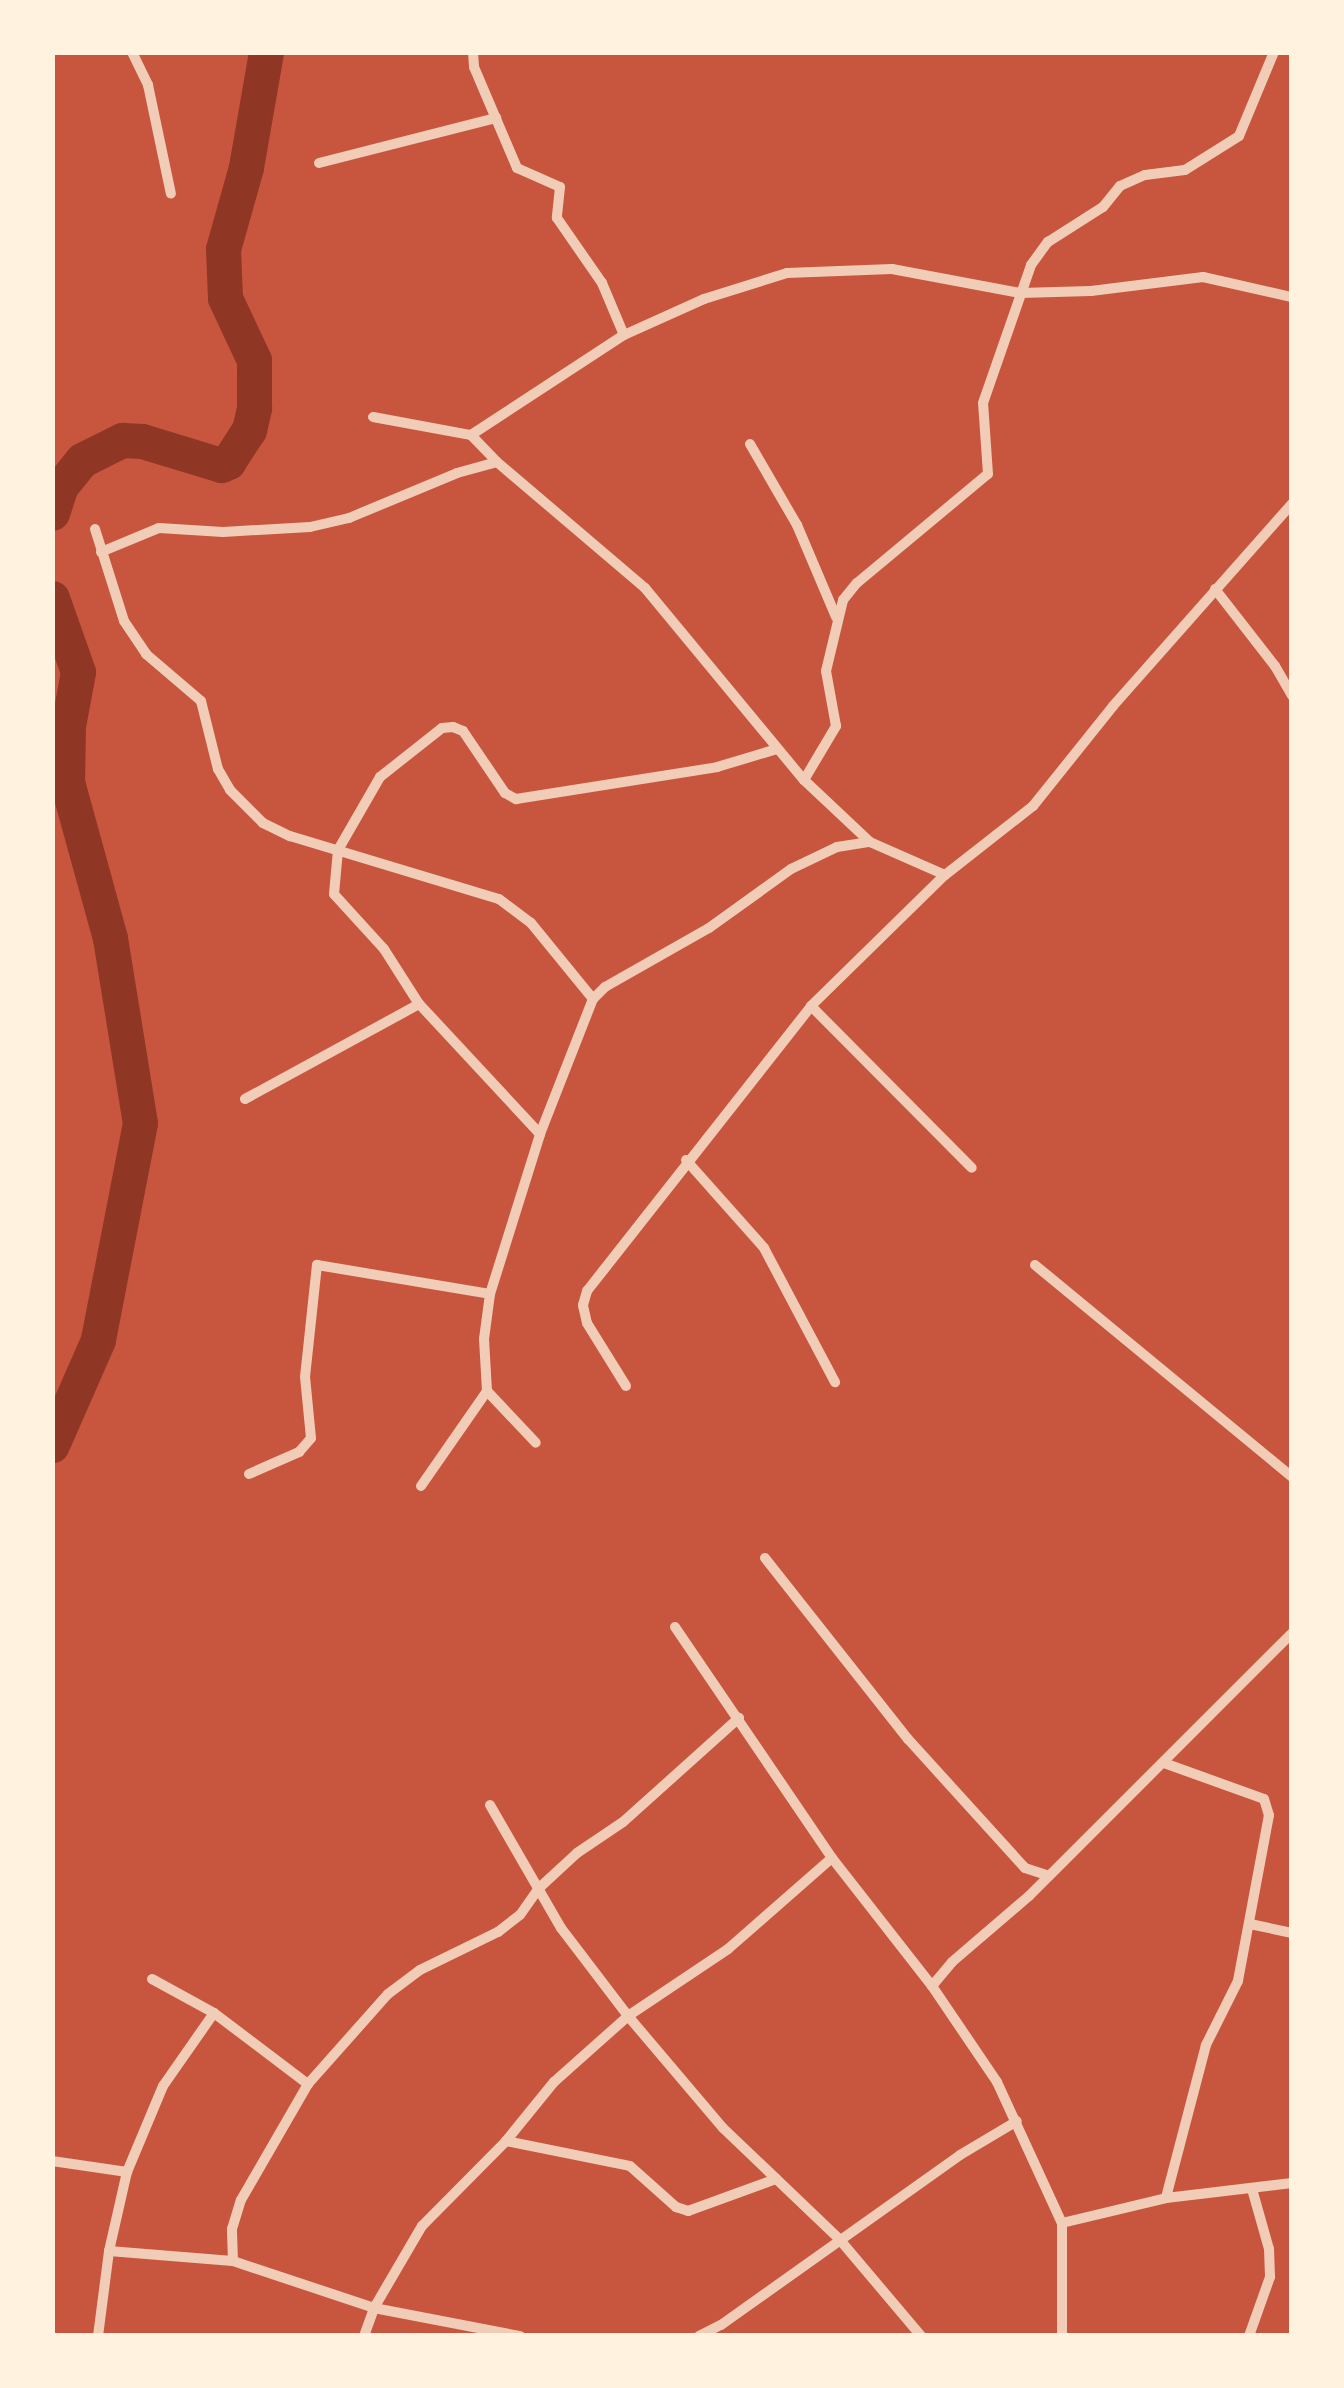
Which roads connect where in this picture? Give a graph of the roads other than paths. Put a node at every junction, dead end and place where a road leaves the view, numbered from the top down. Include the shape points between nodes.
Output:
1 (132, 52) edge
2 (473, 52) edge
3 (1274, 52) edge
4 (496, 118) junction
5 (318, 162) dead end
6 (171, 194) dead end
7 (1020, 293) junction
8 (1292, 297) edge
9 (624, 335) junction
10 (373, 417) dead end
11 (471, 435) junction
12 (750, 444) dead end
13 (497, 462) junction
14 (1292, 504) edge
15 (94, 529) dead end
16 (101, 552) junction
17 (1215, 590) junction
18 (836, 618) junction
19 (1292, 695) edge
20 (777, 749) junction
21 (804, 780) junction
22 (870, 842) junction
23 (338, 850) junction
24 (945, 874) junction
25 (593, 998) junction
26 (420, 1004) junction
27 (811, 1006) junction
28 (245, 1099) dead end
29 (540, 1134) junction
30 (686, 1160) junction
31 (972, 1168) dead end
32 (1035, 1265) dead end
33 (490, 1294) junction
34 (834, 1382) dead end
35 (626, 1386) dead end
36 (487, 1392) junction
37 (536, 1442) dead end
38 (249, 1474) dead end
39 (1292, 1477) edge
40 (421, 1486) dead end
41 (766, 1558) dead end
42 (675, 1627) dead end
43 (1292, 1633) edge
44 (739, 1718) junction
45 (1164, 1763) junction
46 (490, 1805) dead end
47 (832, 1858) junction
48 (1025, 1868) junction
49 (1050, 1876) junction
50 (538, 1889) junction
51 (1030, 1896) junction
52 (1250, 1924) junction
53 (1292, 1933) edge
54 (152, 1979) dead end
55 (932, 1986) junction
56 (214, 2013) junction
57 (628, 2016) junction
58 (308, 2084) junction
59 (1018, 2121) junction
60 (506, 2142) junction
61 (52, 2161) edge
62 (127, 2172) junction
63 (776, 2179) junction
64 (1292, 2183) edge
65 (1252, 2189) junction
66 (1166, 2198) junction
67 (1062, 2223) junction
68 (840, 2240) junction
69 (108, 2252) junction
70 (232, 2261) junction
71 (374, 2308) junction
72 (98, 2336) edge
73 (364, 2336) edge
74 (520, 2336) edge
75 (699, 2336) edge
76 (920, 2336) edge
77 (1062, 2336) edge
78 (1249, 2336) edge

1 - 6 street via 148,86
2 - 4 street
3 - 7 street via 1239,136 1185,170 1120,186 1102,207 1048,242
4 - 5 street
4 - 9 street via 516,168 560,187 558,218 602,283
7 - 8 street via 1203,277
7 - 9 street via 892,269 787,274 704,299
7 - 18 street via 983,403 988,474 857,583
9 - 11 street
10 - 11 street
11 - 13 street
12 - 18 street via 797,526
13 - 16 street via 310,528 160,528
13 - 20 street via 646,588
14 - 17 street
15 - 16 street
16 - 23 street via 124,621 146,654 200,701 230,790 263,823
17 - 19 street
17 - 24 street via 1033,806
18 - 21 street via 826,671 836,726
20 - 21 street
20 - 23 street via 717,768 516,800 462,731 442,728 380,777
21 - 22 street
22 - 24 street
22 - 25 street via 837,846 791,869
23 - 25 street via 517,909
23 - 26 street via 338,900 384,949
24 - 27 street
25 - 29 street
26 - 28 street
26 - 29 street
27 - 30 street
27 - 31 street
29 - 33 street
30 - 34 street via 764,1248
30 - 35 street via 587,1290 583,1305
32 - 39 street
33 - 36 street
33 - 38 street via 317,1265 305,1378 311,1438 299,1452
36 - 37 street
36 - 40 street
41 - 48 street via 908,1739
42 - 44 street
43 - 45 street
44 - 47 street
44 - 50 street
45 - 49 street
45 - 52 street via 1269,1806
46 - 50 street
47 - 55 street
47 - 57 street via 728,1949
48 - 49 street
48 - 51 street
49 - 51 street
50 - 57 street
50 - 58 street via 498,1932 420,1970 388,1994
51 - 55 street
52 - 53 street
52 - 66 street via 1238,1981 1206,2045
54 - 56 street
55 - 59 street
56 - 58 street
56 - 62 street via 163,2086
57 - 60 street via 554,2082
57 - 63 street via 722,2128
58 - 70 street via 241,2200
59 - 67 street
59 - 68 street
60 - 63 street via 630,2166 688,2211
60 - 71 street via 422,2226
61 - 62 street
62 - 69 street
63 - 68 street
64 - 65 street
65 - 66 street
65 - 78 street via 1270,2276
66 - 67 street
67 - 77 street
68 - 75 street
68 - 76 street
69 - 70 street
69 - 72 street
70 - 71 street
71 - 73 street
71 - 74 street

